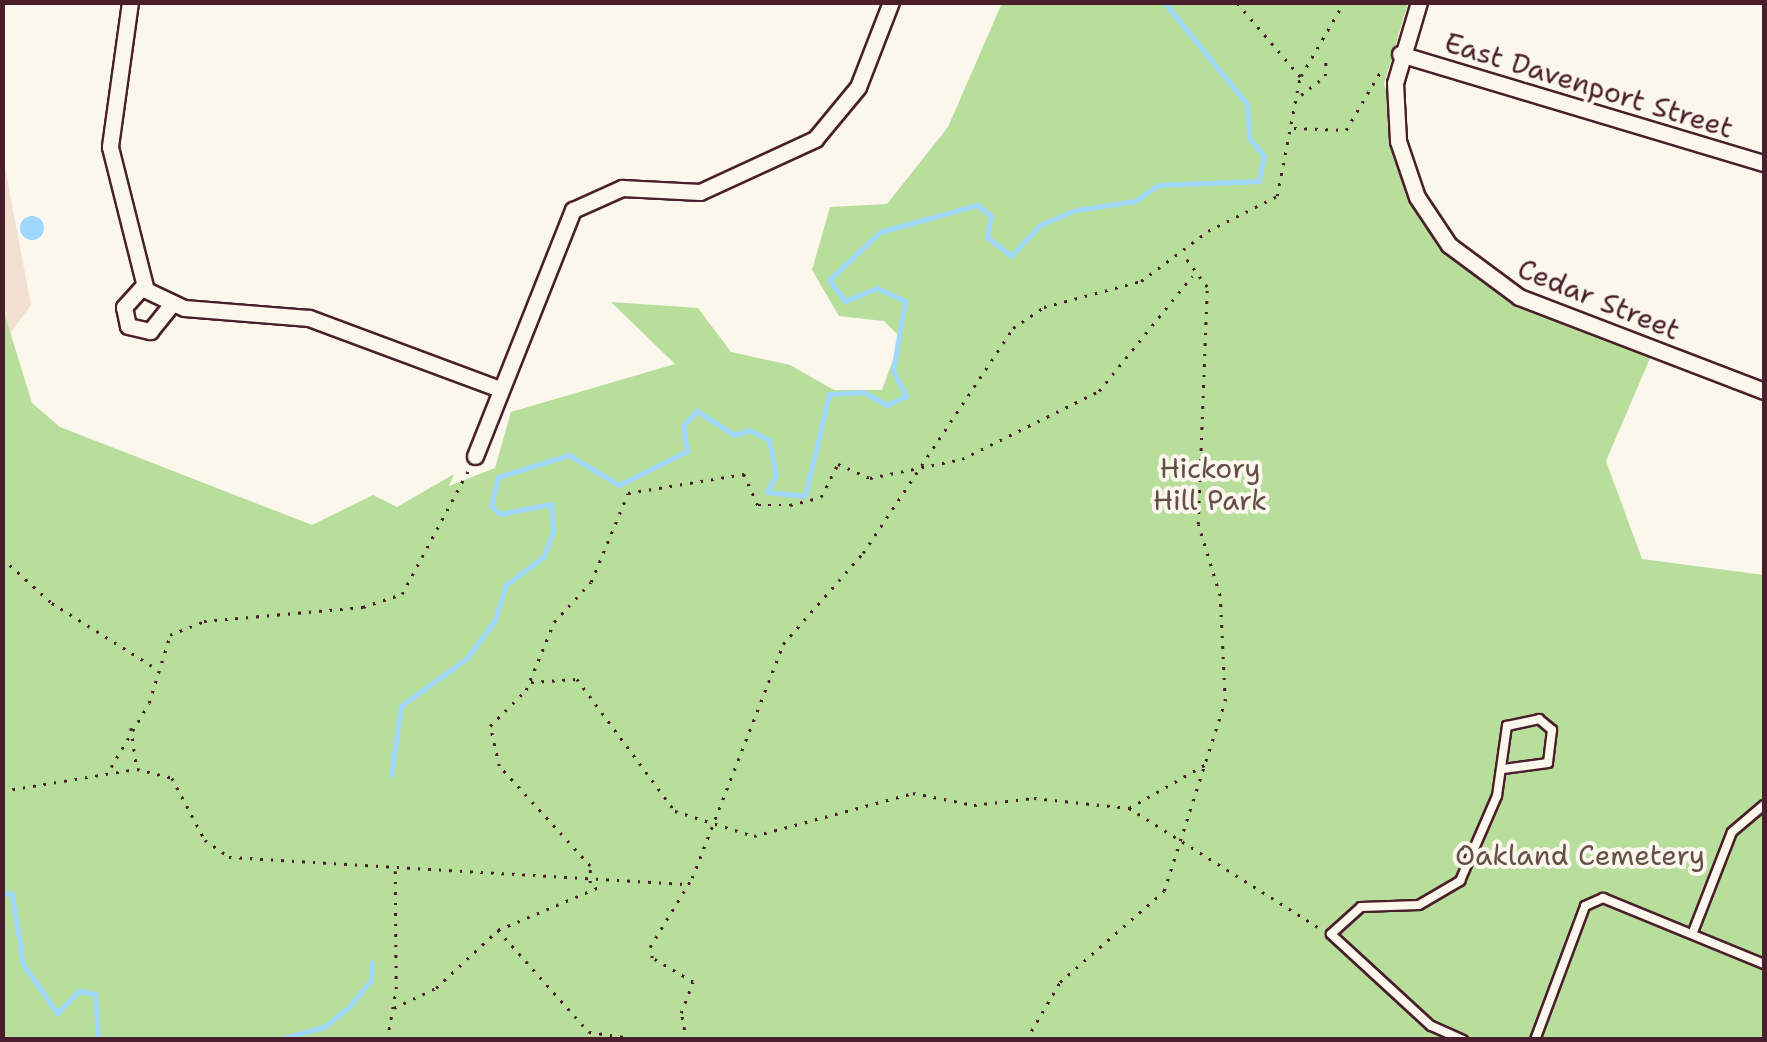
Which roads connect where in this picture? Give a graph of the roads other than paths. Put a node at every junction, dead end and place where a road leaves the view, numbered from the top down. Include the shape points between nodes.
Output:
1 (130, 2) edge
2 (891, 2) edge
3 (1419, 2) edge
4 (1399, 60) junction
5 (1764, 163) edge
6 (144, 285) junction
7 (172, 304) junction
8 (497, 388) junction
9 (1764, 391) edge
10 (475, 456) road end
11 (1503, 769) junction
12 (1764, 805) edge
13 (1693, 932) junction
14 (1764, 964) edge
15 (1463, 1040) edge
16 (1535, 1040) edge

1 - 6 street via 110,148
2 - 8 street via 846,108 798,150 700,192 622,188 573,210
3 - 4 street
4 - 5 street, East Davenport Street
4 - 9 street, Cedar Street via 1405,170 1431,222 1470,266 1519,297
6 - 7 street
6 - 7 street via 124,307 128,326 150,332
7 - 8 street via 309,318
8 - 10 street
11 - 11 lane via 1548,763 1552,730 1539,718 1508,726
11 - 15 lane via 1460,881 1419,904 1361,908 1331,934 1431,1026
12 - 13 lane via 1732,832
13 - 14 lane
13 - 16 lane via 1603,898 1585,906

